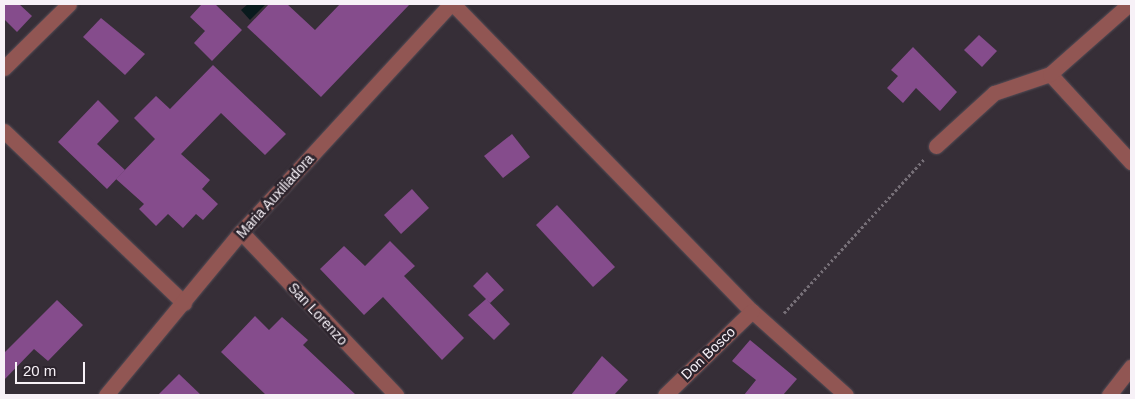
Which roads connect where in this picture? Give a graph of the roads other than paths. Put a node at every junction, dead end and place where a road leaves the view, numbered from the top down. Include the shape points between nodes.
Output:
1 (69, 4) edge
2 (452, 4) edge
3 (1128, 4) edge
4 (4, 68) edge
5 (1050, 74) junction
6 (4, 132) edge
7 (936, 146) road end
8 (1131, 162) edge
9 (241, 232) junction
10 (184, 303) junction
11 (752, 311) junction
12 (1131, 367) edge
13 (107, 395) edge
14 (396, 395) edge
15 (665, 395) edge
16 (846, 395) edge
17 (1109, 395) edge

1 - 4 street
2 - 9 street, Maria Auxiliadora
2 - 11 street
3 - 5 street
5 - 7 street via 994,93
5 - 8 street
6 - 10 street
9 - 10 street, Maria Auxiliadora
9 - 14 street, San Lorenzo
10 - 13 street, Maria Auxiliadora
11 - 15 street, Don Bosco
11 - 16 street
12 - 17 street

